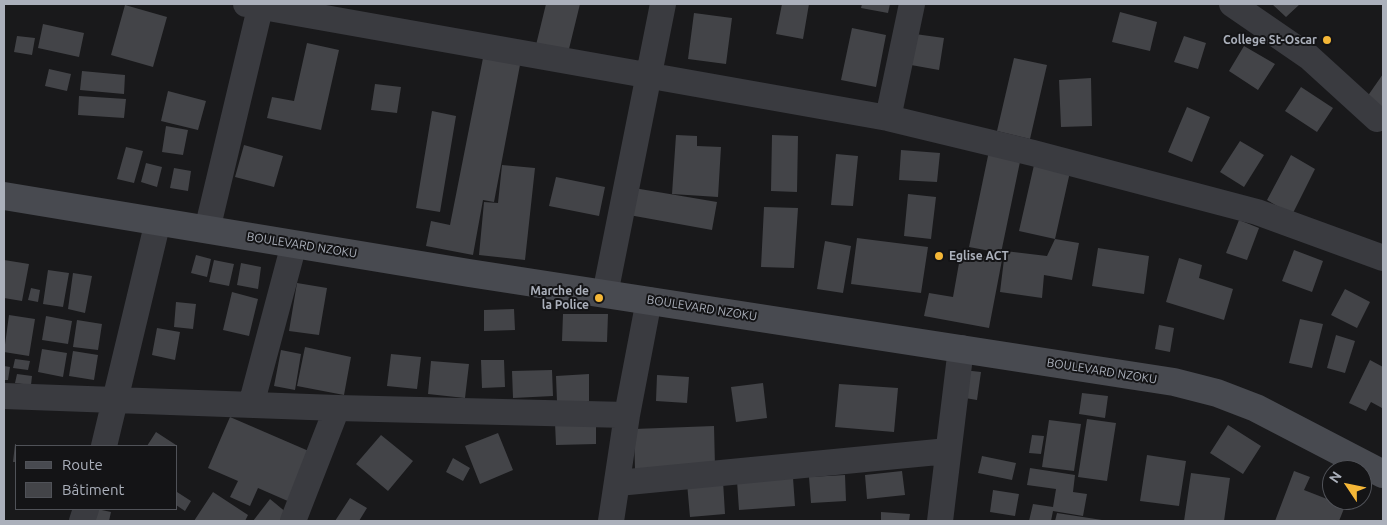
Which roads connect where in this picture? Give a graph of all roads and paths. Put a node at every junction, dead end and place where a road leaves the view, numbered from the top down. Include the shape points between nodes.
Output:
1 (663, 4) edge
2 (912, 4) edge
3 (1232, 4) edge
4 (255, 5) edge
5 (648, 75) junction
6 (888, 118) junction
7 (1377, 119) dead end
8 (4, 196) edge
9 (158, 221) junction
10 (207, 230) junction
11 (294, 244) junction
12 (1383, 258) edge
13 (605, 294) junction
14 (649, 300) junction
15 (961, 348) junction
16 (4, 396) edge
17 (116, 401) junction
18 (252, 405) junction
19 (337, 408) junction
20 (627, 415) junction
21 (104, 445) edge
22 (948, 451) junction
23 (1383, 474) edge
24 (618, 483) junction
25 (301, 518) edge
26 (610, 521) edge
27 (940, 521) edge

1 - 5 street
2 - 6 street
3 - 7 street via 1309,57
4 - 5 street
4 - 10 street
5 - 6 street
5 - 13 street
6 - 12 street via 1257,212
8 - 9 street, BOULEVARD NZOKU
9 - 10 street, BOULEVARD NZOKU
9 - 17 street
10 - 11 street, BOULEVARD NZOKU
11 - 13 street, BOULEVARD NZOKU
11 - 18 street
13 - 14 street, BOULEVARD NZOKU
14 - 15 street, BOULEVARD NZOKU
14 - 20 street
15 - 22 street
15 - 23 street, BOULEVARD NZOKU via 1174,382 1216,393 1256,408
16 - 17 street
17 - 18 street
17 - 21 street
18 - 19 street
19 - 20 street
19 - 25 street
20 - 24 street
22 - 24 street
22 - 27 street
24 - 26 street

